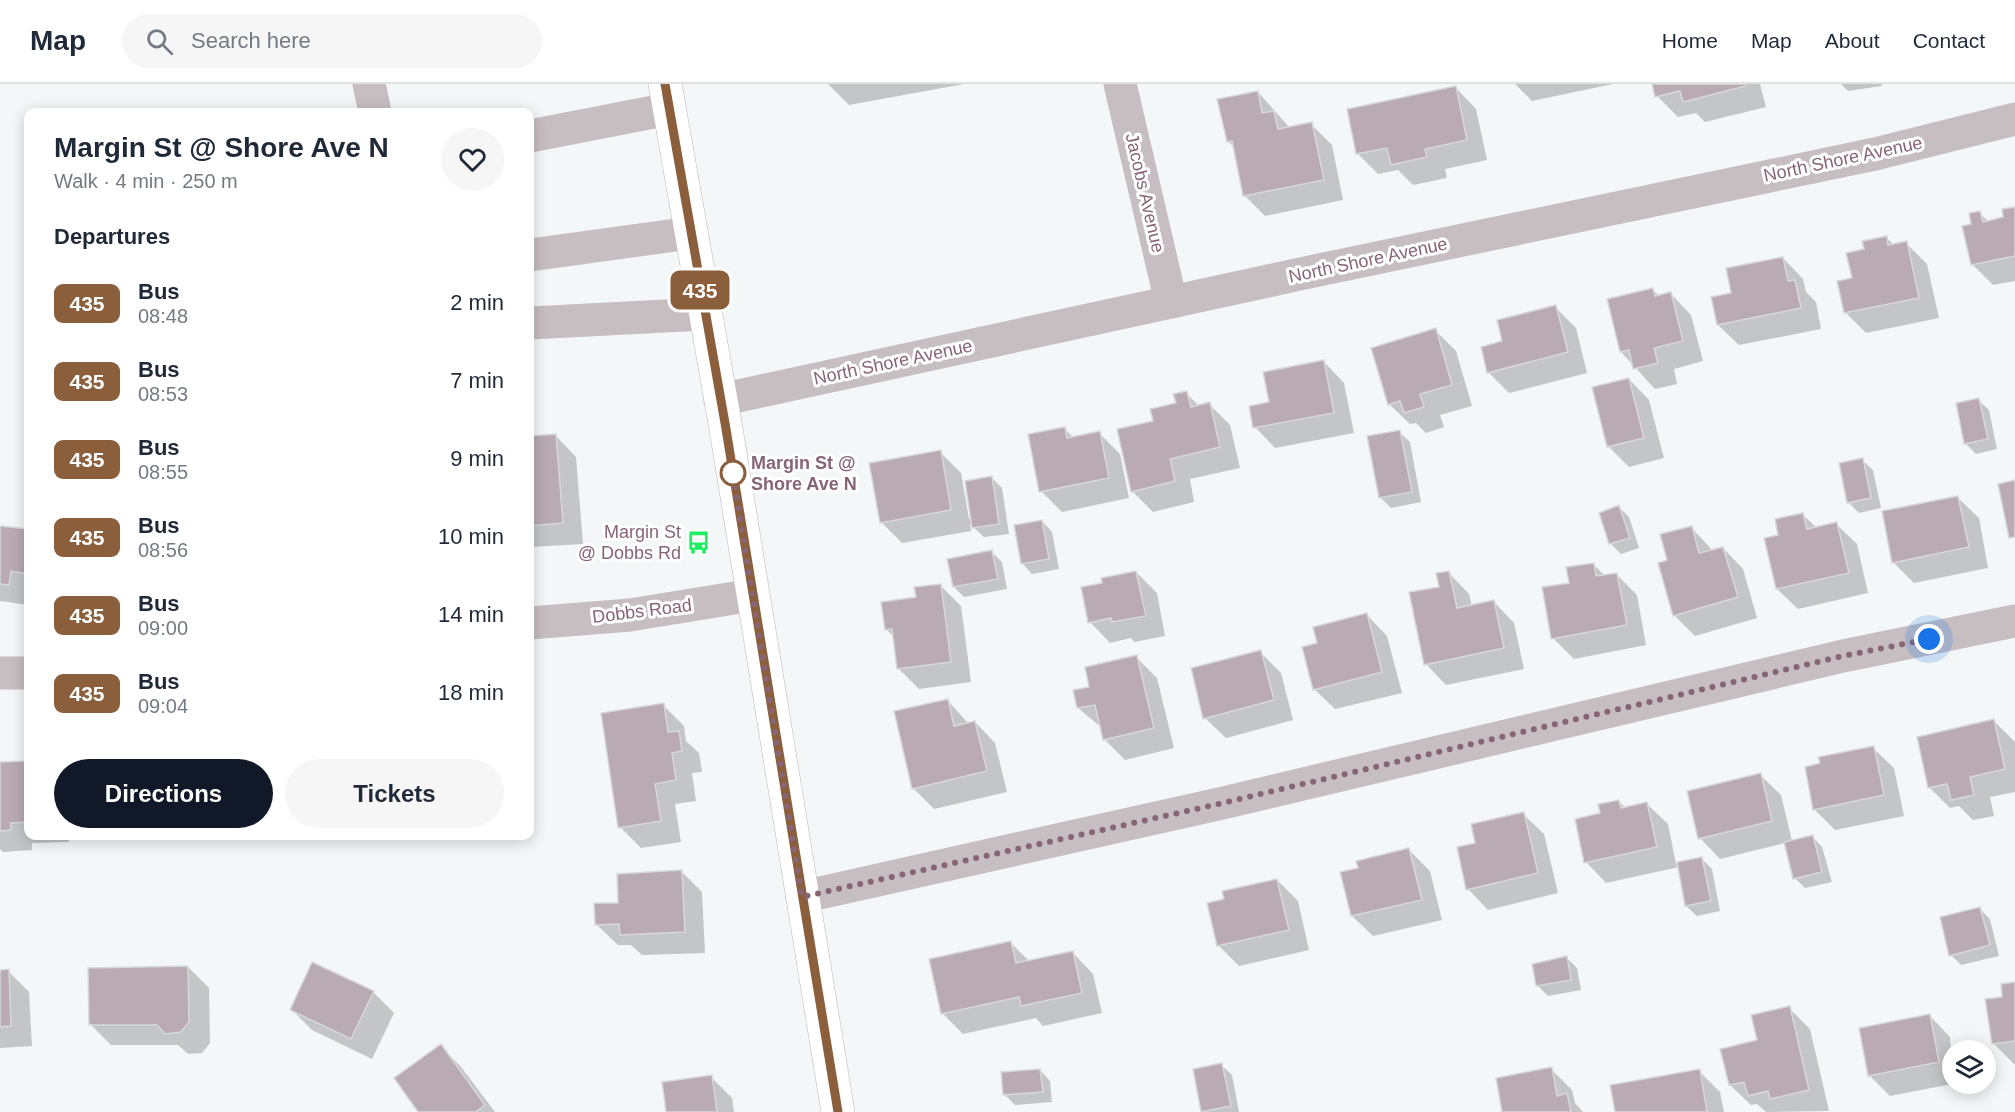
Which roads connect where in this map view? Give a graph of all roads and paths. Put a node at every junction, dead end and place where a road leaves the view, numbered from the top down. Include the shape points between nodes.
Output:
1 (369, 84) edge
2 (1120, 84) edge
3 (667, 96) edge
4 (374, 108) edge
5 (2015, 119) edge
6 (534, 135) edge
7 (690, 233) junction
8 (534, 254) edge
9 (1171, 302) junction
10 (704, 314) junction
11 (534, 323) edge
12 (720, 400) junction
13 (753, 595) junction
14 (2015, 621) edge
15 (534, 623) edge
16 (0, 673) edge
17 (24, 673) edge
18 (802, 897) junction
19 (838, 1112) edge

1 - 4 street
2 - 9 street, Jacobs Avenue
3 - 6 street
3 - 7 main road
5 - 9 street, North Shore Avenue via 1875,154
7 - 8 street
7 - 10 main road
9 - 12 street, North Shore Avenue
10 - 11 street
10 - 12 main road
12 - 13 main road
13 - 15 street, Dobbs Road via 630,615
13 - 18 main road
14 - 18 street via 1843,656 1223,803
16 - 17 street
18 - 19 main road

